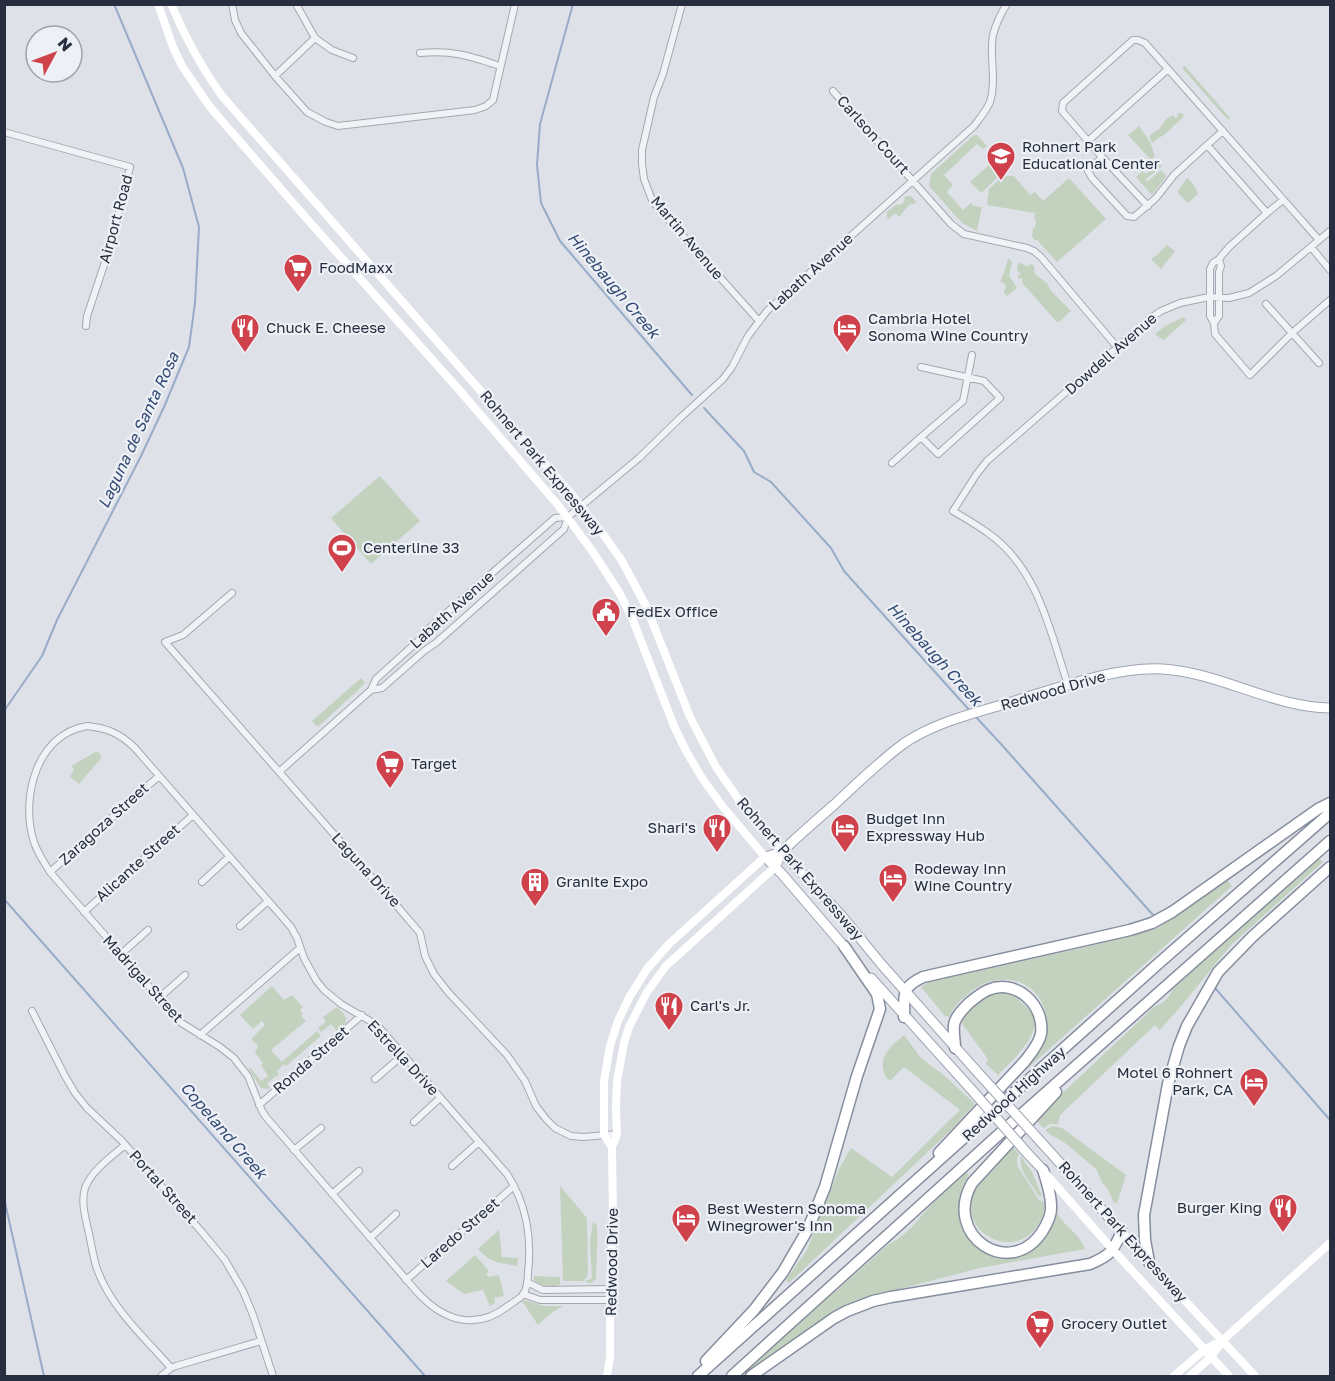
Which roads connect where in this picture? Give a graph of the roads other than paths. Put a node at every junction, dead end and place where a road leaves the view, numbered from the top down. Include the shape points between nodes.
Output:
1 (158, 4) edge
2 (171, 4) edge
3 (232, 4) edge
4 (296, 4) edge
5 (682, 4) edge
6 (1007, 4) edge
7 (512, 5) edge
8 (315, 38) junction
9 (420, 53) dead end
10 (353, 58) dead end
11 (500, 66) junction
12 (1168, 69) junction
13 (275, 76) junction
14 (833, 91) dead end
15 (1223, 131) junction
16 (4, 132) edge
17 (1088, 141) junction
18 (1207, 145) junction
19 (1102, 157) junction
20 (913, 180) junction
21 (1283, 200) junction
22 (1148, 206) junction
23 (319, 208) junction
24 (1267, 213) junction
25 (307, 219) junction
26 (1330, 231) edge
27 (1319, 240) junction
28 (1311, 247) junction
29 (1219, 258) junction
30 (1330, 270) edge
31 (380, 277) junction
32 (368, 286) junction
33 (1209, 297) junction
34 (1219, 298) junction
35 (1330, 300) edge
36 (1266, 304) dead end
37 (759, 321) junction
38 (1214, 323) junction
39 (86, 326) dead end
40 (1292, 333) junction
41 (1117, 347) junction
42 (972, 355) dead end
43 (1318, 363) dead end
44 (921, 367) dead end
45 (968, 378) junction
46 (921, 437) junction
47 (892, 463) dead end
48 (581, 507) junction
49 (568, 517) junction
50 (231, 593) dead end
51 (675, 682) junction
52 (1068, 685) junction
53 (660, 688) junction
54 (371, 690) junction
55 (1330, 708) edge
56 (95, 727) joint
57 (279, 772) junction
58 (159, 776) junction
59 (1330, 803) edge
60 (1330, 813) edge
61 (193, 815) junction
62 (1330, 841) edge
63 (783, 852) junction
64 (230, 857) junction
65 (765, 857) junction
66 (775, 867) junction
67 (1330, 867) edge
68 (50, 872) junction
69 (202, 882) dead end
70 (268, 901) junction
71 (84, 912) junction
72 (240, 926) dead end
73 (148, 930) dead end
74 (843, 946) junction
75 (300, 948) junction
76 (121, 954) junction
77 (185, 975) dead end
78 (905, 991) junction
79 (159, 998) junction
80 (32, 1011) dead end
81 (362, 1016) junction
82 (904, 1017) junction
83 (200, 1035) junction
84 (1102, 1043) junction
85 (955, 1048) junction
86 (403, 1055) junction
87 (375, 1079) dead end
88 (441, 1098) junction
89 (259, 1104) junction
90 (414, 1122) dead end
91 (321, 1128) dead end
92 (617, 1134) junction
93 (604, 1135) junction
94 (479, 1142) junction
95 (125, 1145) junction
96 (612, 1147) junction
97 (294, 1150) junction
98 (452, 1166) dead end
99 (1043, 1170) junction
100 (359, 1171) dead end
101 (514, 1186) junction
102 (332, 1194) junction
103 (897, 1199) junction
104 (396, 1214) dead end
105 (1122, 1232) junction
106 (370, 1238) junction
107 (1330, 1245) edge
108 (1113, 1251) junction
109 (1149, 1262) junction
110 (406, 1280) junction
111 (527, 1282) junction
112 (610, 1289) junction
113 (523, 1294) junction
114 (611, 1300) junction
115 (1222, 1340) junction
116 (261, 1341) junction
117 (1204, 1350) junction
118 (1211, 1357) junction
119 (171, 1368) junction
120 (161, 1377) edge
121 (273, 1377) edge
122 (607, 1377) edge
123 (691, 1377) edge
124 (698, 1377) edge
125 (732, 1377) edge
126 (751, 1377) edge
127 (1174, 1377) edge
128 (1190, 1377) edge
129 (1229, 1377) edge
130 (1255, 1377) edge

1 - 25 main road, Rohnert Park Expressway via 173,46 195,87
2 - 23 main road, Rohnert Park Expressway via 208,77
3 - 13 street via 241,33
4 - 8 street
5 - 37 street, Martin Avenue via 642,150 644,179 659,209
6 - 20 street, Labath Avenue via 993,36 993,87 984,114
7 - 11 street
8 - 10 street
8 - 13 street
9 - 11 street via 461,54
11 - 13 street via 493,100 486,106 338,126 307,112
12 - 15 street
12 - 17 street
12 - 17 street via 1145,43 1133,40 1063,103 1062,111
14 - 20 street, Carlson Court
15 - 18 street
15 - 21 street
16 - 39 street, Airport Road via 130,167
17 - 19 street
18 - 22 street
18 - 24 street
19 - 22 street
19 - 22 street via 1088,171 1126,216 1134,217
20 - 37 street, Labath Avenue
20 - 41 street, Carlson Court via 964,234 1034,251
21 - 24 street
21 - 27 street
23 - 25 main road
23 - 31 main road, Rohnert Park Expressway
24 - 29 street
25 - 32 main road, Rohnert Park Expressway
26 - 27 street, Dowdell Avenue
27 - 28 street, Dowdell Avenue
28 - 30 street
28 - 34 street, Dowdell Avenue via 1257,289
29 - 33 street via 1210,269
29 - 34 street
31 - 32 main road
31 - 48 main road, Rohnert Park Expressway
32 - 49 main road, Rohnert Park Expressway
33 - 34 street, Dowdell Avenue
33 - 38 street
33 - 41 street, Dowdell Avenue via 1161,311
34 - 38 street via 1219,316
35 - 40 street
36 - 40 street
37 - 48 street, Labath Avenue via 723,379
38 - 40 street via 1215,334 1250,375
40 - 43 street
41 - 52 street, Dowdell Avenue via 987,461 953,512 989,533 1025,572 1042,605
42 - 45 street
44 - 45 street
45 - 46 street via 963,400
45 - 46 street via 984,381 1000,398 938,454
46 - 47 street
48 - 49 street, Labath Avenue
48 - 51 main road, Rohnert Park Expressway via 634,583 662,642
49 - 53 main road, Rohnert Park Expressway via 620,594
49 - 54 street, Labath Avenue via 564,529 437,642 382,688
49 - 54 street, Labath Avenue via 555,518 427,630 375,679
50 - 57 street, Laguna Drive via 183,635 165,642
51 - 53 main road
51 - 63 main road, Rohnert Park Expressway via 716,767 748,813
52 - 55 main road, Redwood Drive via 1120,672 1162,668 1212,677 1292,704
52 - 63 main road, Redwood Drive via 962,718 904,744
53 - 65 main road, Rohnert Park Expressway via 678,734 702,778
54 - 57 street, Labath Avenue
56 - 58 street, Estrella Drive via 118,734
56 - 68 street, Madrigal Street via 77,728 60,736 39,766 32,785 29,811 33,841
57 - 93 street, Laguna Drive via 420,933 434,974 507,1055 546,1119 571,1136
58 - 61 street, Estrella Drive
58 - 68 street, Zaragoza Street
59 - 78 highway via 1152,923 923,977
60 - 103 highway, Redwood Highway
61 - 64 street, Estrella Drive
61 - 71 street, Alicante Street
62 - 84 highway, Redwood Highway
63 - 65 main road, Redwood Drive
63 - 66 main road, Redwood Drive
63 - 78 main road, Rohnert Park Expressway
64 - 69 street
64 - 70 street, Estrella Drive
65 - 66 main road, Rohnert Park Expressway
65 - 93 main road, Redwood Drive via 657,956 630,996 610,1046 604,1082
66 - 74 main road, Rohnert Park Expressway
66 - 92 main road, Redwood Drive via 675,957 647,992 622,1051 617,1081
67 - 109 highway via 1231,957 1187,1026 1168,1084 1144,1215
68 - 71 street, Madrigal Street
70 - 72 street
70 - 75 street, Estrella Drive via 295,932
71 - 76 street, Madrigal Street
73 - 76 street
74 - 82 main road, Rohnert Park Expressway
74 - 123 highway via 877,994 880,1009 825,1187 808,1229 783,1272 754,1310
75 - 81 street, Estrella Drive via 324,990
75 - 83 street
76 - 79 street, Madrigal Street
77 - 79 street
78 - 82 highway
78 - 85 main road, Rohnert Park Expressway
79 - 83 street, Madrigal Street via 180,1022
80 - 95 street, Portal Street via 75,1093
81 - 86 street, Estrella Drive via 377,1025
81 - 89 street, Ronda Street
82 - 99 main road, Rohnert Park Expressway, bridge
83 - 89 street, Madrigal Street via 240,1066
84 - 99 highway via 972,1183 964,1215 970,1231 982,1245 1013,1252 1039,1237 1052,1209
84 - 125 highway, Redwood Highway
85 - 103 highway via 957,1018 989,989 1011,988 1022,993 1040,1016 1039,1041 1025,1061
85 - 105 main road, Rohnert Park Expressway, bridge
86 - 87 street
86 - 88 street, Estrella Drive
88 - 90 street
88 - 94 street, Estrella Drive
89 - 97 street, Madrigal Street
91 - 97 street
92 - 93 street, Laguna Drive
92 - 96 main road, Redwood Drive
93 - 96 main road
94 - 98 street
94 - 101 street, Estrella Drive
95 - 116 street, Portal Street via 225,1260 243,1291
95 - 119 street via 91,1177 83,1198 84,1211 97,1268 108,1293
96 - 112 main road, Redwood Drive
97 - 102 street, Madrigal Street
99 - 108 main road, Rohnert Park Expressway
100 - 102 street
101 - 110 street, Laredo Street
101 - 111 street, Estrella Drive via 528,1229
102 - 106 street, Madrigal Street
103 - 124 highway, Redwood Highway
104 - 106 street
105 - 108 highway
105 - 109 main road, Rohnert Park Expressway
106 - 110 street, Madrigal Street
107 - 115 main road
108 - 117 main road, Rohnert Park Expressway
108 - 126 highway via 1090,1264 873,1301 834,1318
109 - 115 main road, Rohnert Park Expressway
110 - 113 street, Madrigal Street via 431,1306 466,1320 494,1316
111 - 112 street via 543,1290
111 - 113 street, Estrella Drive
112 - 114 main road, Redwood Drive
113 - 114 street via 540,1300
114 - 122 main road, Redwood Drive
115 - 117 main road
115 - 118 main road
115 - 130 main road, Rohnert Park Expressway
116 - 119 street
116 - 121 street, Portal Street
117 - 118 main road, Rohnert Park Expressway
117 - 127 main road
118 - 128 main road
118 - 129 main road, Rohnert Park Expressway
119 - 120 street

